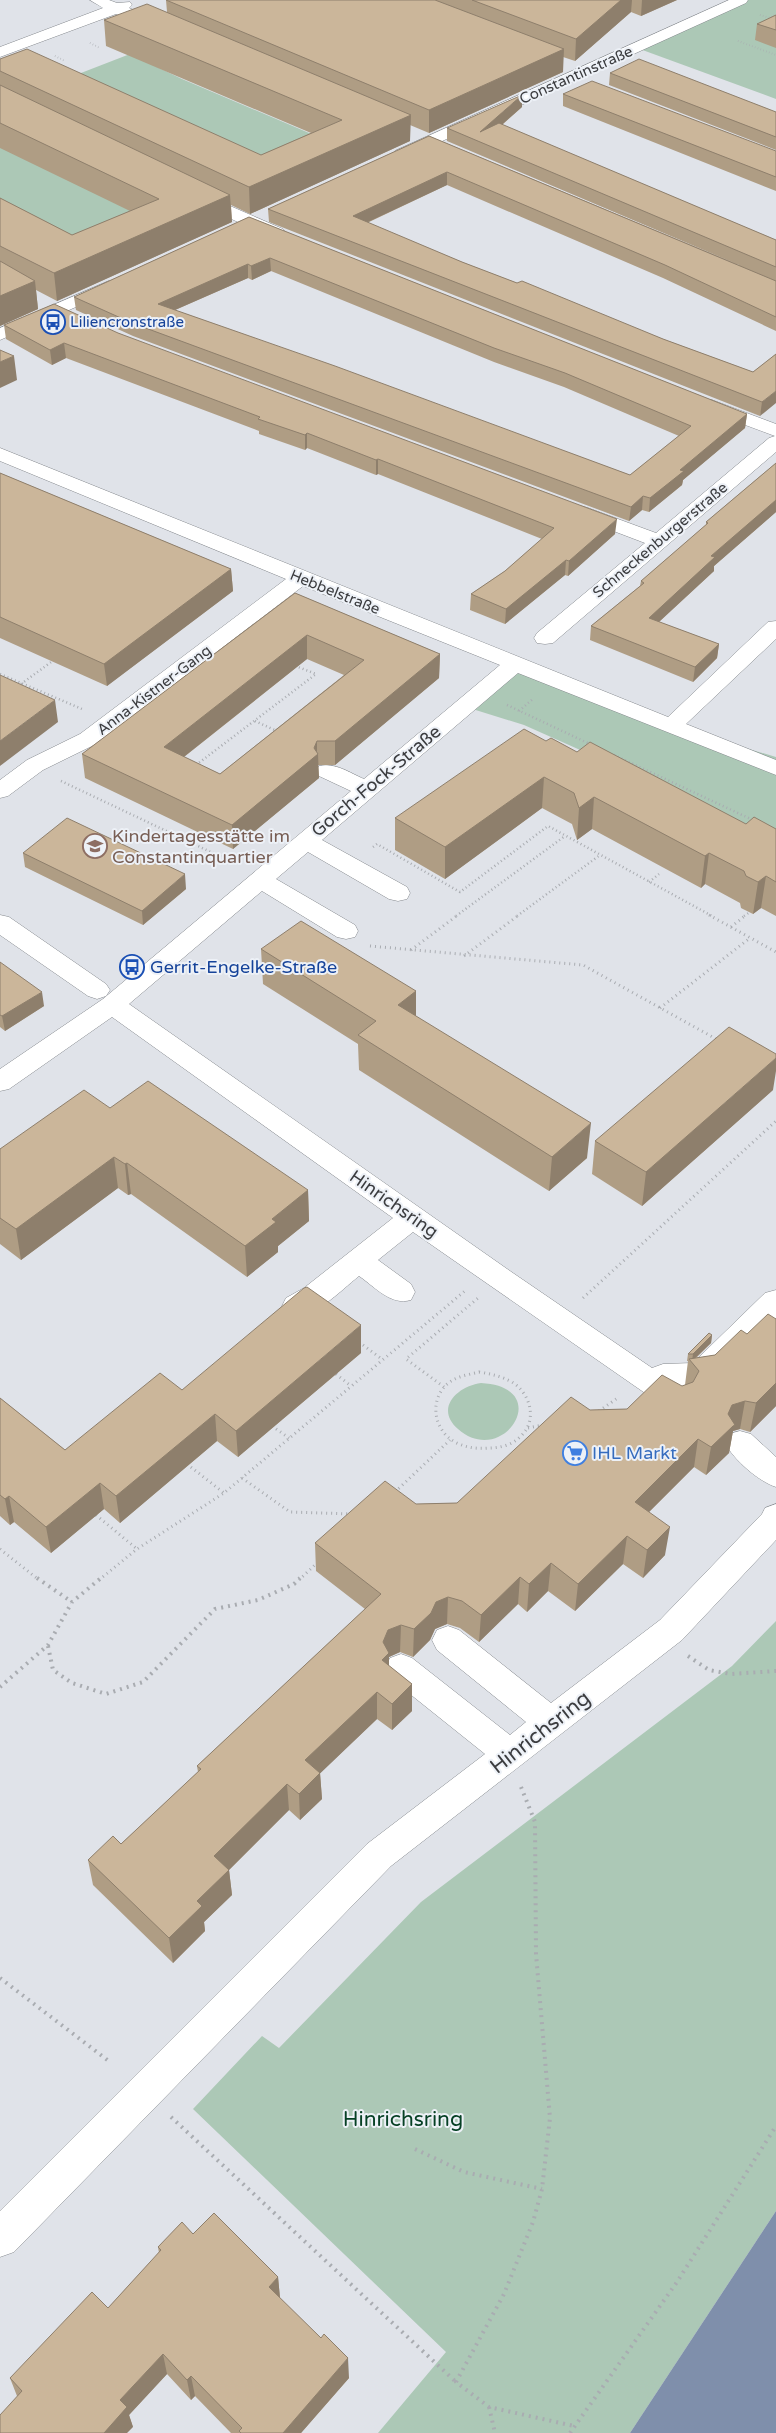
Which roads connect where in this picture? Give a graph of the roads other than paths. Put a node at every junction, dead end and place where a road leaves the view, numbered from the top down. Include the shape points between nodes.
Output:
1 (97, 0) edge
2 (137, 0) edge
3 (741, 0) edge
4 (116, 8) junction
5 (171, 32) edge
6 (0, 52) edge
7 (407, 132) edge
8 (428, 141) junction
9 (446, 149) edge
10 (383, 162) edge
11 (182, 190) edge
12 (267, 214) edge
13 (249, 222) junction
14 (232, 230) edge
15 (295, 240) edge
16 (127, 278) edge
17 (0, 335) edge
18 (693, 398) edge
19 (776, 431) edge
20 (776, 442) edge
21 (0, 454) edge
22 (566, 506) edge
23 (659, 541) junction
24 (301, 578) junction
25 (776, 627) edge
26 (545, 638) dead end
27 (515, 664) junction
28 (671, 726) junction
29 (776, 768) edge
30 (327, 771) dead end
31 (366, 789) junction
32 (0, 791) edge
33 (304, 840) junction
34 (261, 878) junction
35 (398, 893) dead end
36 (0, 923) edge
37 (346, 931) dead end
38 (105, 997) junction
39 (0, 1082) edge
40 (413, 1217) junction
41 (359, 1261) junction
42 (401, 1292) dead end
43 (776, 1301) edge
44 (296, 1306) edge
45 (653, 1385) junction
46 (678, 1401) edge
47 (740, 1442) dead end
48 (776, 1475) edge
49 (776, 1517) edge
50 (448, 1640) dead end
51 (401, 1668) dead end
52 (551, 1723) junction
53 (509, 1756) junction
54 (0, 2238) edge

1 - 4 street
2 - 4 street
3 - 8 street, Constantinstraße
4 - 5 street
4 - 6 street
7 - 8 street
8 - 9 street
8 - 10 street, Constantinstraße
11 - 13 street
12 - 13 street
13 - 14 street
13 - 15 street
16 - 17 street
18 - 19 street
20 - 23 street, Schneckenburgerstraße
21 - 24 street, Hebbelstraße
22 - 23 street
23 - 26 street, Schneckenburgerstraße
24 - 27 street, Hebbelstraße
24 - 32 street, Anna-Kistner-Gang via 88,739 35,764
25 - 28 street
27 - 28 street, Hebbelstraße
27 - 31 street, Gorch-Fock-Straße
28 - 29 street, Hebbelstraße
30 - 31 street
31 - 33 street, Gorch-Fock-Straße
33 - 34 street, Gorch-Fock-Straße
33 - 35 street
34 - 37 street
34 - 38 street, Gorch-Fock-Straße via 174,954
36 - 38 street
38 - 39 street, Gorch-Fock-Straße
38 - 40 street, Hinrichsring
40 - 41 street
40 - 45 street, Hinrichsring
41 - 42 street
41 - 44 street
43 - 45 street via 700,1374 664,1375
45 - 46 street, Hinrichsring
47 - 48 street
49 - 52 street, Hinrichsring via 660,1639
50 - 52 street
51 - 53 street
52 - 53 street, Hinrichsring
53 - 54 street, Hinrichsring via 379,1855

